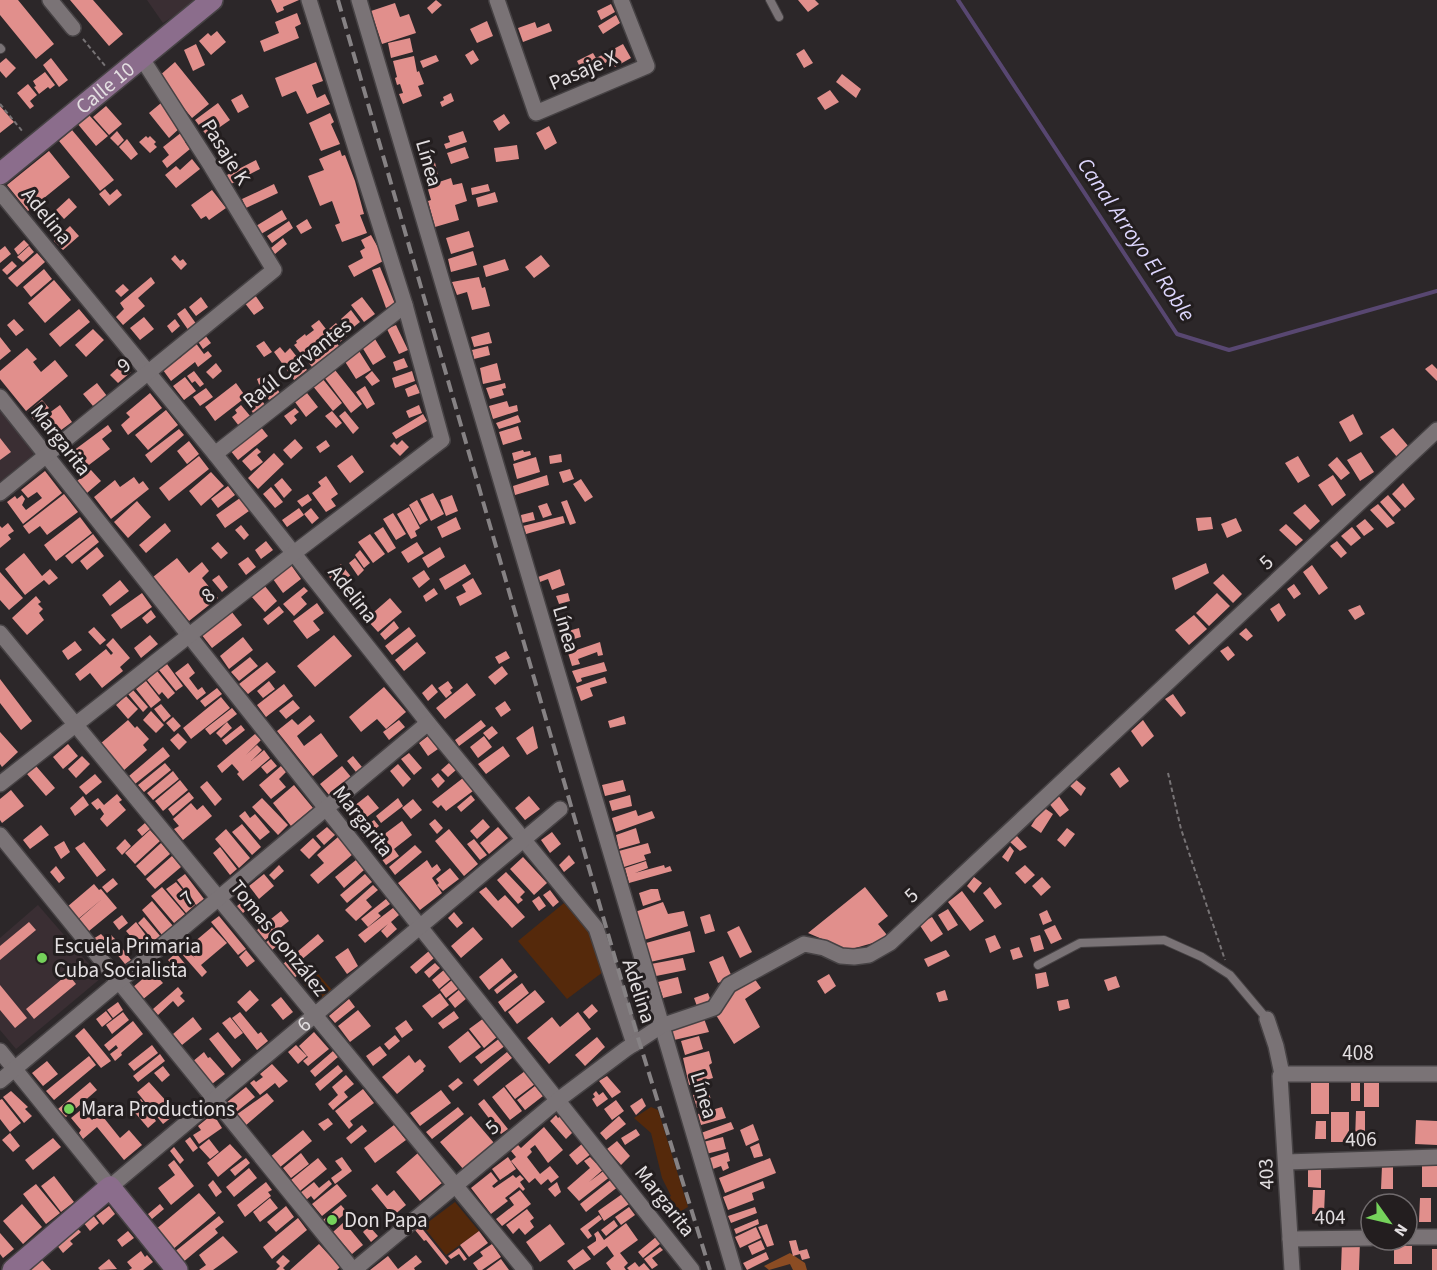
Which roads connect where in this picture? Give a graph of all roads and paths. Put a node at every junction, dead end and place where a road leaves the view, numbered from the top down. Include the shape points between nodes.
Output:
1 (50, 0) edge
2 (212, 0) edge
3 (309, 0) edge
4 (359, 0) edge
5 (497, 0) edge
6 (621, 0) edge
7 (770, 0) edge
8 (779, 17) dead end
9 (74, 28) joint
10 (141, 57) junction
11 (116, 78) junction
12 (0, 104) edge
13 (34, 146) junction
14 (0, 174) edge
15 (0, 192) edge
16 (274, 270) joint
17 (405, 305) junction
18 (148, 372) junction
19 (0, 397) edge
20 (1437, 430) edge
21 (215, 454) junction
22 (46, 456) junction
23 (0, 493) edge
24 (294, 553) junction
25 (0, 633) edge
26 (190, 637) junction
27 (428, 723) junction
28 (76, 726) junction
29 (1168, 773) dead end
30 (0, 784) edge
31 (326, 808) junction
32 (560, 809) dead end
33 (0, 835) edge
34 (522, 839) junction
35 (219, 898) junction
36 (420, 926) junction
37 (1038, 965) dead end
38 (1230, 975) junction
39 (119, 982) junction
40 (315, 1015) junction
41 (1266, 1019) joint
42 (661, 1026) junction
43 (634, 1044) junction
44 (0, 1051) edge
45 (14, 1069) junction
46 (1437, 1074) edge
47 (1281, 1075) junction
48 (0, 1081) edge
49 (214, 1100) junction
50 (558, 1100) junction
51 (1437, 1157) edge
52 (1286, 1162) junction
53 (455, 1186) junction
54 (111, 1187) junction
55 (1419, 1237) edge
56 (1437, 1237) edge
57 (1359, 1238) edge
58 (1290, 1239) junction
59 (13, 1270) edge
60 (177, 1270) edge
61 (353, 1270) edge
62 (525, 1270) edge
63 (692, 1270) edge
64 (734, 1270) edge
65 (1292, 1270) edge

1 - 9 street
2 - 10 street, Calle 10
3 - 17 street
4 - 42 street, Línea
5 - 6 street, Pasaje X via 536,113 647,66
7 - 8 lane
9 - 11 path
10 - 11 street, Calle 10
10 - 16 street, Pasaje K
11 - 13 street, Calle 10
12 - 13 path
13 - 14 street, Calle 10
15 - 18 street, Adelina
16 - 18 street, 9
17 - 21 street, Raúl Cervantes
17 - 24 street, 8 via 442,440
18 - 21 street, Adelina
18 - 22 street, 9
19 - 22 street, Margarita
20 - 42 street, 5 via 880,951 841,956 804,944 729,985 709,1011
21 - 24 street, Adelina
22 - 23 street, 9
22 - 26 street, Margarita
24 - 26 street, 8
24 - 27 street, Adelina
25 - 28 street, Tomas González
26 - 28 street, 8
26 - 31 street, Margarita
27 - 31 street, 7
27 - 34 street, Adelina
28 - 30 street, 8
28 - 35 street, Tomas González
29 - 38 path via 1181,829
31 - 35 street, 7
31 - 36 street, Margarita
32 - 34 street, 6
33 - 39 street
34 - 36 street, 6
34 - 43 street, Adelina via 596,928
35 - 39 street, 7
35 - 40 street, Tomas González
36 - 40 street, 6
36 - 50 street, Margarita
37 - 38 lane via 1080,943 1164,940
38 - 41 lane
39 - 45 street, 7
39 - 49 street
40 - 49 street, 6
40 - 53 street, Tomas González
41 - 47 street, 403
42 - 43 street, 5
42 - 64 street, Línea
43 - 50 street, 5
44 - 45 street
45 - 48 street, 7
45 - 54 street
46 - 47 street, 408
47 - 52 street, 403
49 - 54 street, 6
49 - 61 street
50 - 53 street, 5
50 - 63 street, Margarita
51 - 52 street, 406
52 - 58 street, 403
53 - 61 street, 5
53 - 62 street, Tomas González
54 - 59 street, 6
54 - 60 street
55 - 56 street
57 - 58 street, 404
58 - 65 street, 403

